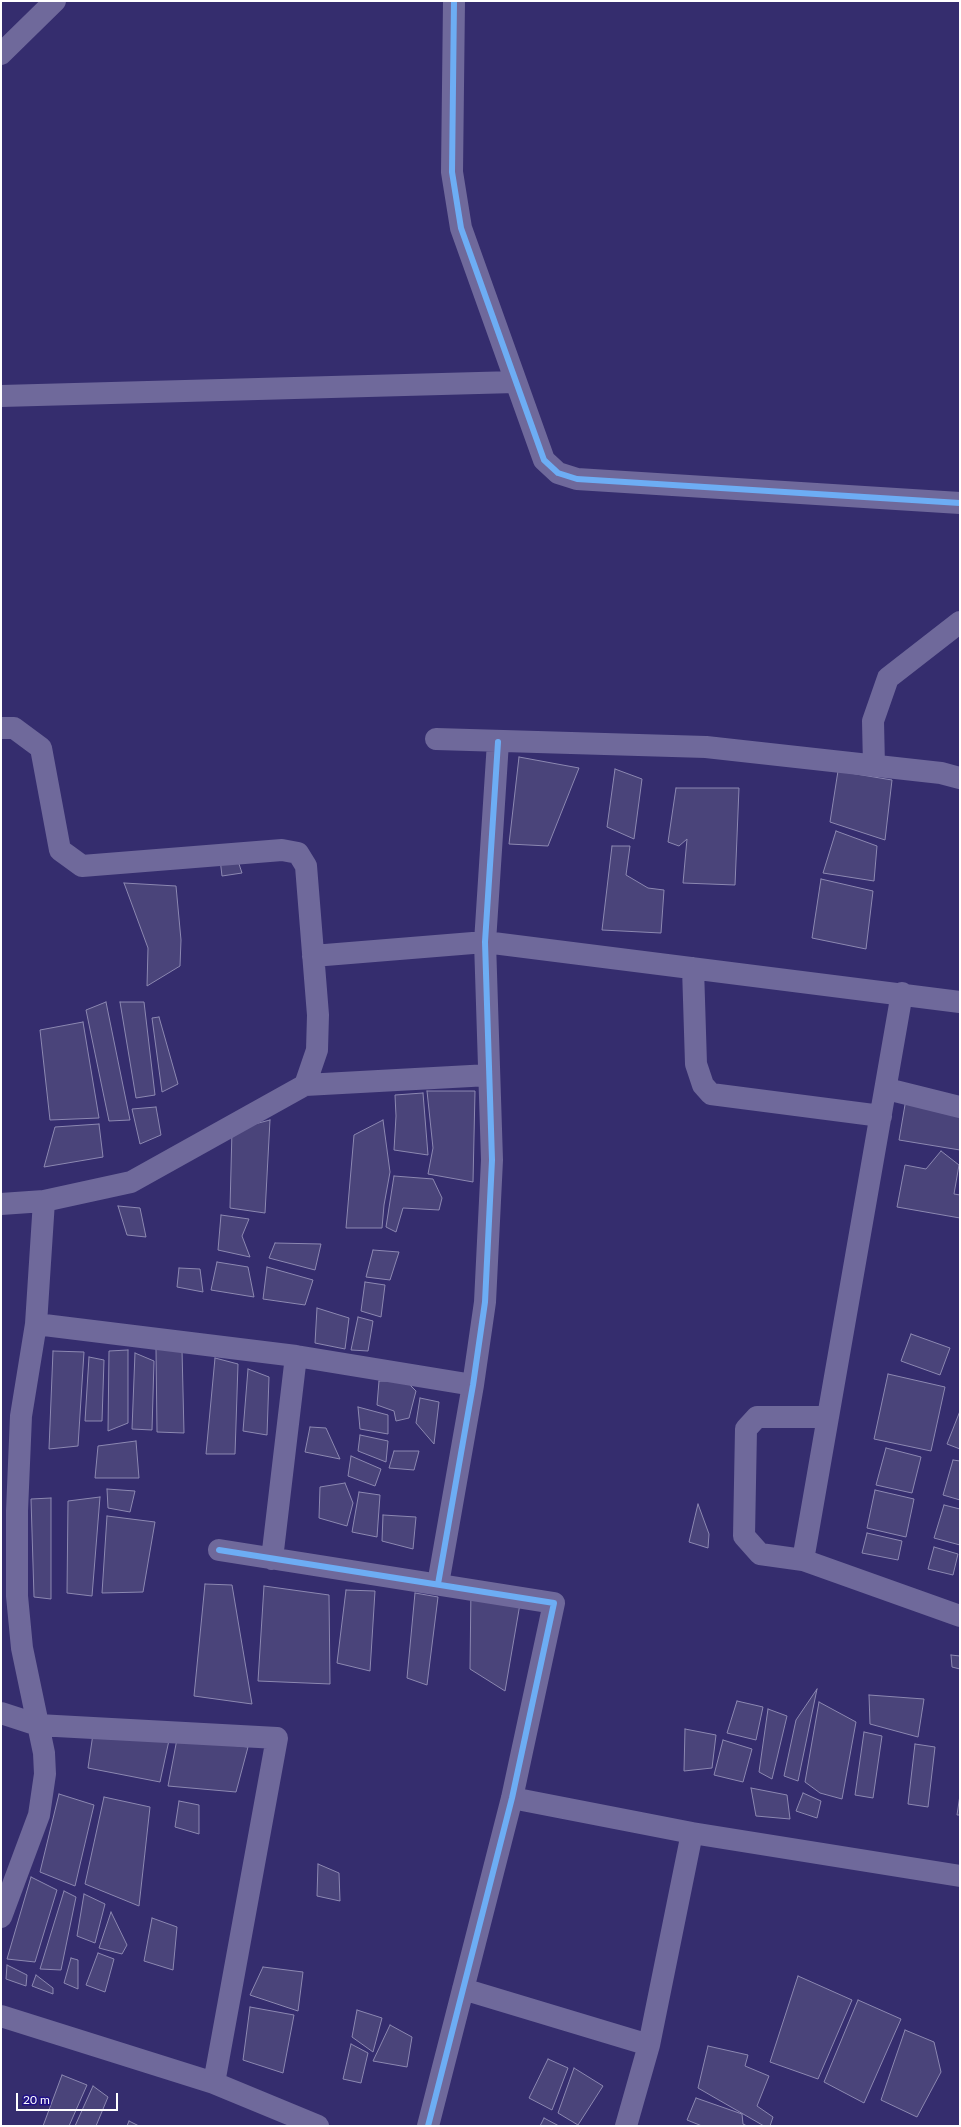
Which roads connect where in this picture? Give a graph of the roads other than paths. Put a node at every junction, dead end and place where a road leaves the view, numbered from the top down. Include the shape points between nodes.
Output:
1 (55, 1) edge
2 (454, 1) edge
3 (1, 54) edge
4 (515, 382) junction
5 (1, 396) edge
6 (960, 503) edge
7 (960, 622) edge
8 (1, 728) edge
9 (436, 739) dead end
10 (498, 742) junction
11 (874, 766) junction
12 (960, 778) edge
13 (485, 942) junction
14 (313, 956) junction
15 (694, 968) junction
16 (902, 993) junction
17 (960, 1002) edge
18 (488, 1075) junction
19 (305, 1085) junction
20 (887, 1089) junction
21 (960, 1107) edge
22 (881, 1116) junction
23 (44, 1201) junction
24 (1, 1204) edge
25 (36, 1324) junction
26 (296, 1356) junction
27 (474, 1385) junction
28 (828, 1417) junction
29 (219, 1550) dead end
30 (272, 1559) junction
31 (803, 1560) junction
32 (438, 1584) junction
33 (960, 1616) edge
34 (1, 1713) edge
35 (38, 1725) junction
36 (512, 1798) junction
37 (692, 1833) junction
38 (960, 1876) edge
39 (1, 1917) edge
40 (463, 1989) junction
41 (1, 2016) edge
42 (649, 2045) junction
43 (214, 2083) junction
44 (318, 2126) edge
45 (428, 2126) edge
46 (626, 2126) edge

1 - 3 street
2 - 4 street via 452,172 461,228
4 - 5 street
4 - 6 street via 544,460 558,473 577,479
7 - 11 street via 888,678 873,721
8 - 14 street via 14,728 41,748 60,850 82,866 282,850 298,852 306,866
9 - 10 street
10 - 11 street via 706,747
10 - 13 street
11 - 12 street via 941,773
13 - 14 street
13 - 15 street
13 - 18 street
14 - 19 street via 318,1015 317,1050
15 - 16 street
15 - 22 street via 696,1064 703,1085 712,1094
16 - 17 street
16 - 20 street
18 - 19 street
18 - 27 street via 492,1160 485,1302
19 - 23 street via 131,1182
20 - 21 street
20 - 22 street
22 - 28 street
23 - 24 street
23 - 25 street
25 - 26 street
25 - 35 street via 21,1416 17,1596 22,1648
26 - 27 street
26 - 30 street
27 - 32 street
28 - 31 street
28 - 31 street via 757,1417 746,1429 744,1536 760,1554
29 - 30 street
30 - 32 street
31 - 33 street
32 - 36 street via 554,1603
34 - 35 street
35 - 39 street via 45,1774 40,1808
35 - 43 street via 277,1738
36 - 37 street
36 - 40 street
37 - 38 street
37 - 42 street
40 - 42 street
40 - 45 street
41 - 43 street
42 - 46 street
43 - 44 street

